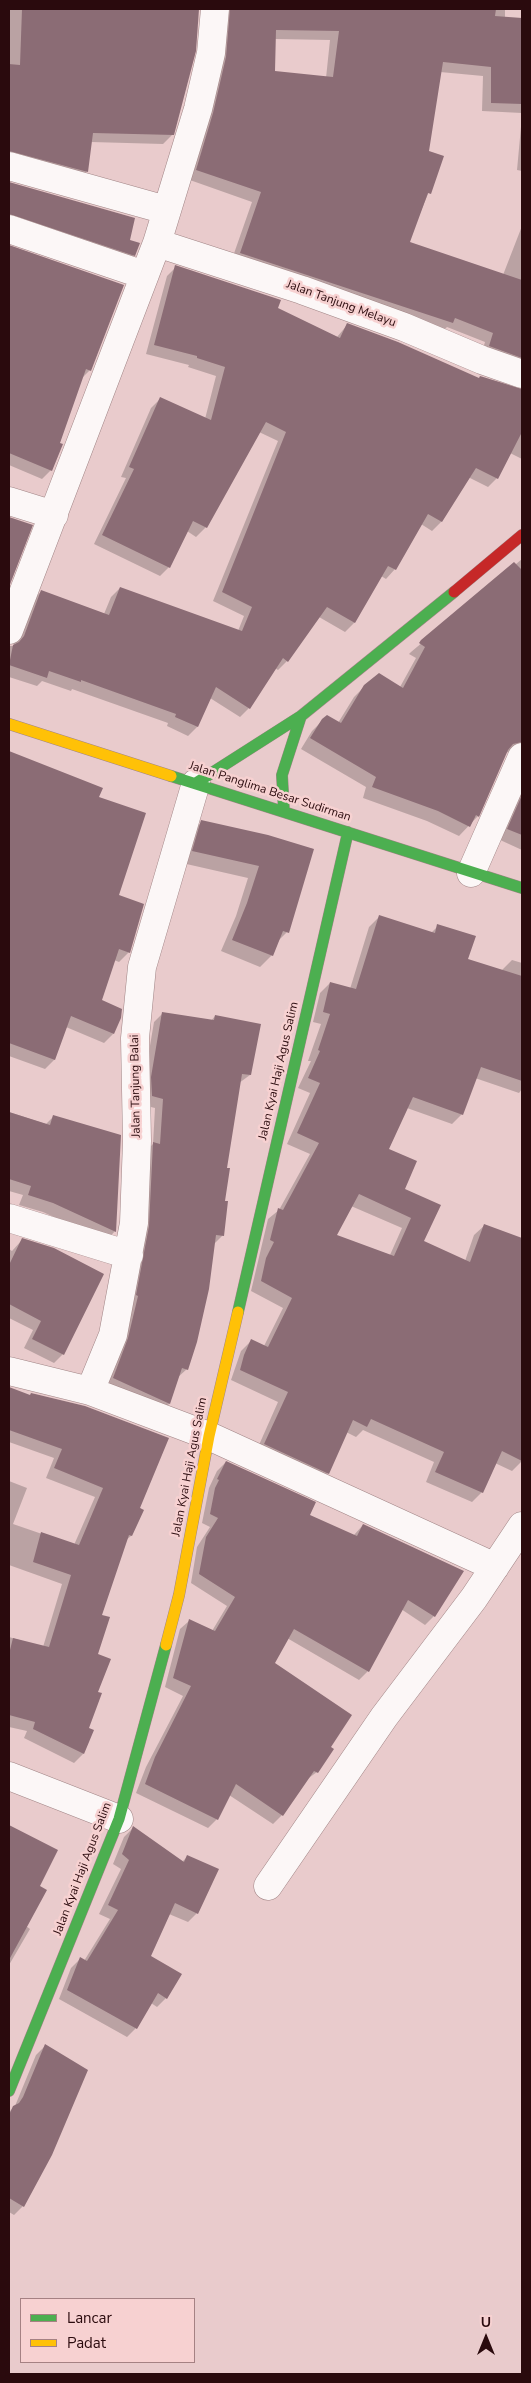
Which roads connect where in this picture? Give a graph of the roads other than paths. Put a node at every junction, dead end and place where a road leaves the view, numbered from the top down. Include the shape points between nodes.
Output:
1 (215, 9) edge
2 (9, 166) edge
3 (166, 210) junction
4 (9, 229) edge
5 (157, 243) junction
6 (144, 275) junction
7 (522, 374) edge
8 (9, 501) edge
9 (54, 515) junction
10 (522, 535) edge
11 (9, 630) edge
12 (301, 716) junction
13 (9, 724) edge
14 (522, 758) edge
15 (196, 783) junction
16 (284, 812) junction
17 (348, 832) junction
18 (471, 873) junction
19 (522, 888) edge
20 (9, 1218) edge
21 (129, 1255) junction
22 (9, 1371) edge
23 (90, 1391) junction
24 (209, 1436) junction
25 (522, 1526) edge
26 (495, 1567) junction
27 (9, 1776) edge
28 (119, 1819) junction
29 (268, 1886) dead end
30 (12, 2074) edge

1 - 3 street via 211,53 198,109
2 - 3 street
3 - 5 street
4 - 6 street
5 - 6 street
5 - 7 street, Jalan Tanjung Melayu via 302,290
6 - 9 street
8 - 9 street
9 - 11 street
10 - 12 main road
12 - 15 main road
12 - 16 main road via 282,775
13 - 15 main road, Jalan Panglima Besar Sudirman
14 - 18 street
15 - 16 main road, Jalan Panglima Besar Sudirman
15 - 21 street, Jalan Tanjung Balai via 142,967 135,1038 137,1141 134,1223
16 - 17 main road, Jalan Panglima Besar Sudirman
17 - 18 main road, Jalan Panglima Besar Sudirman
17 - 24 main road, Jalan Kyai Haji Agus Salim
18 - 19 main road, Jalan Panglima Besar Sudirman
20 - 21 street
21 - 23 street, Jalan Tanjung Balai via 113,1336
22 - 23 street
23 - 24 street
24 - 26 street
24 - 28 main road, Jalan Kyai Haji Agus Salim via 179,1595
25 - 26 street
26 - 29 street via 384,1717
27 - 28 street
28 - 30 main road, Jalan Kyai Haji Agus Salim

